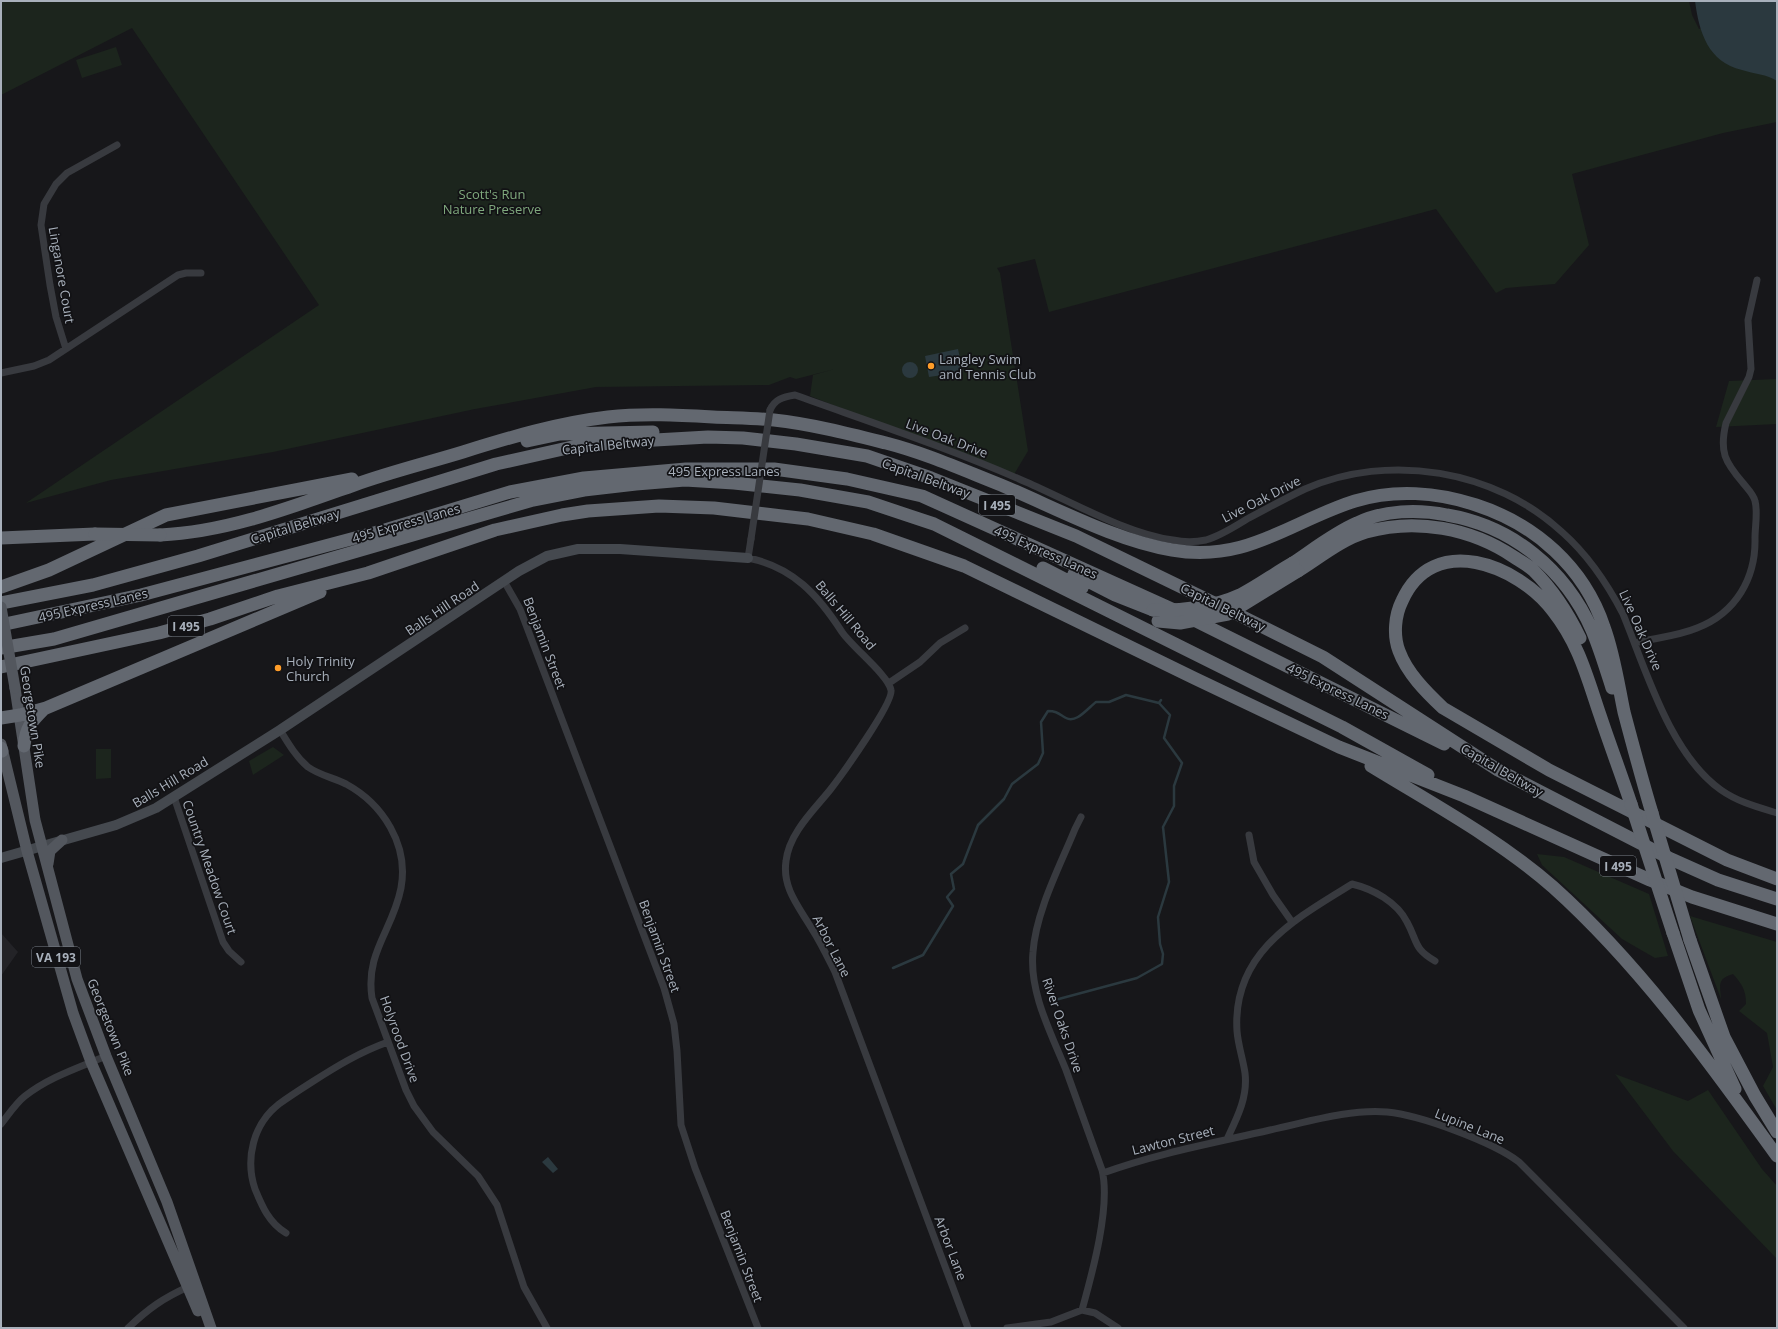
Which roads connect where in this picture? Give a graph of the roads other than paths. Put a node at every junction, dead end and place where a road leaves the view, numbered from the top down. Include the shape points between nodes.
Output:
1 (117, 145) dead end
2 (202, 273) dead end
3 (1757, 280) dead end
4 (66, 349) junction
5 (1, 373) edge
6 (708, 437) junction
7 (459, 453) junction
8 (395, 471) junction
9 (922, 496) junction
10 (934, 524) junction
11 (1, 532) edge
12 (7, 537) edge
13 (748, 558) junction
14 (1295, 567) junction
15 (368, 573) junction
16 (504, 581) junction
17 (1, 587) edge
18 (1, 603) edge
19 (1, 607) edge
20 (1176, 611) junction
21 (1156, 616) junction
22 (1, 625) edge
23 (965, 628) dead end
24 (1635, 643) junction
25 (1, 648) edge
26 (1, 667) edge
27 (889, 683) junction
28 (46, 708) junction
29 (20, 715) junction
30 (1, 718) edge
31 (280, 730) junction
32 (24, 746) junction
33 (1339, 747) junction
34 (1, 748) edge
35 (1498, 770) junction
36 (1464, 796) junction
37 (174, 797) junction
38 (1631, 804) junction
39 (1652, 813) junction
40 (1777, 813) edge
41 (1081, 817) dead end
42 (1249, 835) dead end
43 (62, 840) junction
44 (41, 846) junction
45 (27, 851) junction
46 (1, 858) edge
47 (48, 876) junction
48 (1777, 879) edge
49 (1777, 899) edge
50 (1292, 922) junction
51 (1777, 924) edge
52 (1435, 961) dead end
53 (241, 962) dead end
54 (388, 1042) junction
55 (106, 1056) junction
56 (91, 1062) junction
57 (1, 1124) edge
58 (1777, 1132) edge
59 (1227, 1140) junction
60 (1765, 1140) junction
61 (1777, 1156) edge
62 (1103, 1173) junction
63 (286, 1233) dead end
64 (188, 1287) junction
65 (1082, 1310) junction
66 (1030, 1327) edge
67 (128, 1328) edge
68 (205, 1328) edge
69 (211, 1328) edge
70 (547, 1328) edge
71 (758, 1328) edge
72 (968, 1328) edge
73 (1007, 1328) edge
74 (1118, 1328) edge
75 (1684, 1328) edge

1 - 4 street, Linganore Court via 72,170 59,181 49,194 41,215 53,305
2 - 4 street via 178,275
3 - 24 street via 1748,320 1751,369 1724,430 1725,458 1755,501 1755,554 1747,584 1733,604 1711,622 1691,631
4 - 5 street via 34,366
6 - 7 highway via 649,432 560,434
6 - 18 highway, Capital Beltway / I 495 via 572,447 530,455 198,556 93,585
6 - 35 highway, Capital Beltway / I 495 via 789,443 867,456 931,478 1076,536 1323,657
7 - 8 highway
7 - 39 highway via 536,430 610,417 669,414 775,420 889,444 1001,485 1124,537 1171,550 1198,552 1226,551 1268,539 1346,504 1379,496 1431,494 1470,503 1504,516 1558,552 1595,603 1612,655
8 - 12 highway, bridge via 236,523 179,534
8 - 17 highway via 166,515 49,570
9 - 20 highway, 495 Express Lanes
9 - 21 highway
9 - 22 highway, 495 Express Lanes via 847,479 774,469 686,469 584,478 510,492 385,530 141,595
10 - 21 highway via 1007,551 1115,603
10 - 25 highway, 495 Express Lanes via 868,502 800,490 734,483 685,480 584,490 479,515 54,639
10 - 36 highway, 495 Express Lanes via 1342,727
11 - 12 highway
13 - 16 street, Balls Hill Road via 578,548 547,556
13 - 24 street, Live Oak Drive, bridge via 770,410 782,397 795,395 919,439 1146,534 1173,540 1206,540 1304,490 1349,475 1405,470 1468,480 1531,508 1561,530 1590,561 1609,588
13 - 27 street, Balls Hill Road via 765,561 785,570 810,590 854,648
14 - 20 highway, bridge via 1223,601
14 - 21 highway, bridge via 1228,614 1180,623
14 - 38 highway via 1365,532 1392,527 1422,526 1460,532 1479,539 1499,547 1533,570 1556,596 1571,619 1583,645
14 - 39 highway via 1358,522 1408,511 1435,512 1468,518 1498,530 1524,546 1554,572 1576,601 1592,630
15 - 26 highway, I 495 via 278,596 159,633
15 - 28 highway
15 - 33 highway, I 495 via 496,530 534,520 588,511 629,507 687,507 808,519 874,534 964,566
16 - 31 street, Balls Hill Road
16 - 71 street, Benjamin Street via 520,609 664,988 674,1024 681,1125 695,1168
19 - 29 main road, Georgetown Pike / VA 193, bridge
20 - 21 highway, bridge
20 - 35 highway, 495 Express Lanes
23 - 27 street via 940,643 920,662
24 - 40 street, Live Oak Drive via 1677,741 1699,771 1734,798
27 - 72 street, Arbor Lane via 892,691 886,708 831,788 794,836 786,859 786,876 791,895 835,972
28 - 29 highway
28 - 32 highway via 29,726
29 - 30 highway
29 - 32 main road, Georgetown Pike / VA 193
31 - 37 street, Balls Hill Road
31 - 54 street, Holyrood Drive via 299,759 308,767 345,783 368,798 386,819 398,844 402,872 399,899 370,973 372,998
32 - 44 main road, Georgetown Pike / VA 193
33 - 36 highway, I 495
33 - 60 highway via 1482,834 1552,887 1590,923 1654,994
34 - 45 main road, VA 193
35 - 49 highway, Capital Beltway / I 495 via 1671,859 1718,880
36 - 51 highway, I 495 via 1650,880 1692,897
37 - 43 street, Balls Hill Road via 137,817
37 - 53 street, Country Meadow Court via 223,942 229,952
38 - 48 highway via 1577,647 1552,610 1518,579 1475,561 1462,560 1440,564 1416,579 1398,609 1395,630 1398,650 1411,673 1443,708 1548,770 1720,856
38 - 60 highway, bridge via 1699,1010 1742,1102
39 - 58 highway, bridge via 1711,1004 1724,1037
41 - 62 street, River Oaks Drive via 1036,930 1032,964 1036,990 1045,1018
42 - 50 street via 1254,862
43 - 44 street, Balls Hill Road
43 - 47 main road via 48,853
44 - 45 street, Balls Hill Road
44 - 47 main road, Georgetown Pike / VA 193
45 - 46 street, Balls Hill Road
45 - 56 main road, VA 193 via 72,1013
47 - 55 main road, Georgetown Pike / VA 193 via 76,979
50 - 52 street, Lawton Street via 1352,884 1367,888 1399,910 1407,921 1416,946
50 - 59 street, Lawton Street via 1262,950 1242,987 1237,1032 1245,1073 1245,1094
54 - 63 street via 362,1052 330,1070 279,1104 262,1124 250,1159 254,1186 271,1220
54 - 70 street, Holyrood Drive via 406,1090 423,1119 478,1176 497,1205 524,1287
55 - 56 street
55 - 69 main road, Georgetown Pike / VA 193 via 167,1202
56 - 57 street via 37,1087 15,1106
56 - 64 main road, VA 193
59 - 62 street, Lawton Street via 1145,1158
59 - 75 street, Lupine Lane via 1339,1116 1387,1112 1416,1118 1489,1144 1525,1167
60 - 61 highway
62 - 65 street via 1104,1206 1090,1288
64 - 67 street via 160,1300
64 - 68 main road, VA 193
65 - 66 street via 1062,1319
65 - 74 street
66 - 73 street

